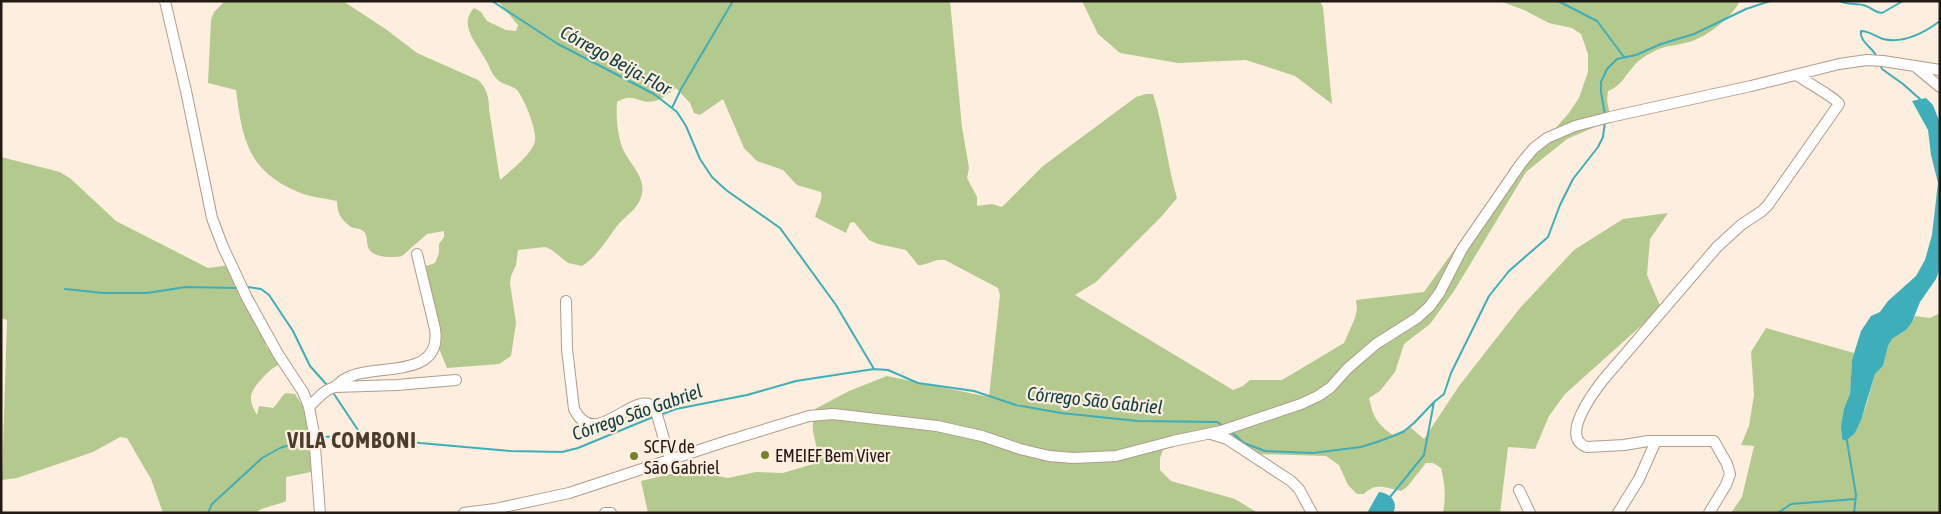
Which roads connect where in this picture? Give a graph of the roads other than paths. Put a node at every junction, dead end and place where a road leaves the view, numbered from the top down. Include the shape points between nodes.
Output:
1 (165, 1) edge
2 (1914, 66) junction
3 (1940, 70) edge
4 (1797, 74) junction
5 (1940, 87) edge
6 (417, 254) dead end
7 (566, 301) dead end
8 (456, 380) dead end
9 (335, 387) junction
10 (309, 408) junction
11 (1211, 434) junction
12 (1656, 441) junction
13 (670, 460) junction
14 (1520, 490) dead end
15 (495, 511) edge
16 (320, 513) edge
17 (464, 513) edge
18 (1312, 513) edge
19 (1530, 513) edge
20 (1618, 513) edge
21 (1710, 513) edge

1 - 10 street via 212,218 223,248
2 - 3 street
2 - 4 street via 1867,60
2 - 5 street
4 - 11 street via 1606,118 1547,138 1522,162 1462,249 1440,292 1417,318 1376,344 1318,396
4 - 12 street via 1839,104 1768,205 1717,247 1603,380 1592,394 1576,432 1581,445 1587,446
6 - 9 street via 435,329 435,350 422,360 400,368 346,378
7 - 13 street via 567,349 577,415 587,422 600,424 642,403 655,412
8 - 9 street
9 - 10 street via 326,391
10 - 16 street
11 - 13 street via 1116,456 1074,458 1020,450 982,436 937,426 833,414 809,416
11 - 18 street via 1227,439 1291,481
12 - 20 street via 1639,479
12 - 21 street via 1709,440 1716,444 1730,474
13 - 15 street via 570,494
14 - 19 street
15 - 17 street

